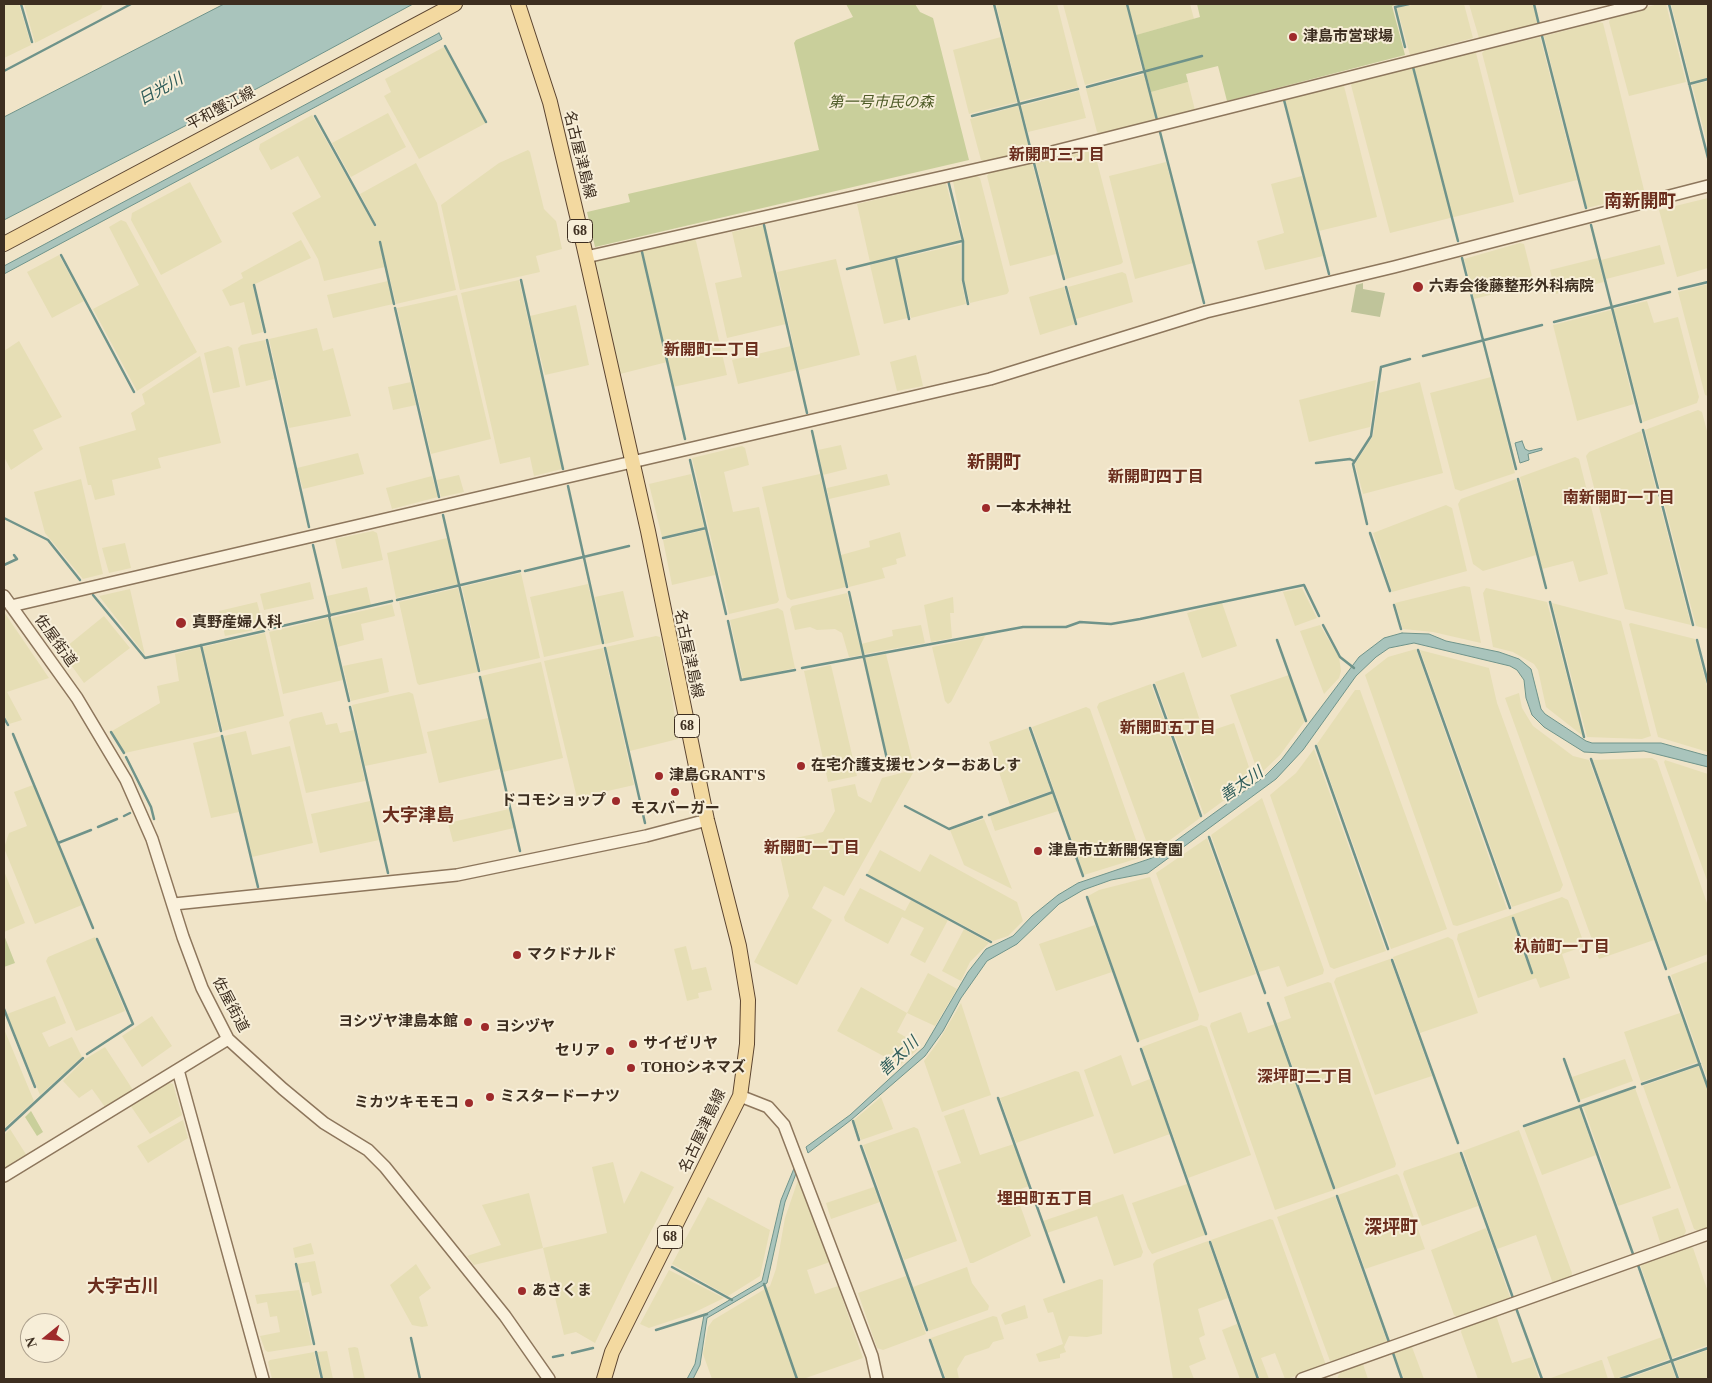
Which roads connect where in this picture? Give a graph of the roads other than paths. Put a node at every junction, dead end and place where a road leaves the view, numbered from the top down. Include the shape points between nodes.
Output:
1 (455, 4) edge
2 (518, 4) edge
3 (1641, 4) edge
4 (1708, 186) edge
5 (4, 244) edge
6 (586, 257) junction
7 (633, 461) junction
8 (7, 601) edge
9 (706, 820) junction
10 (174, 904) junction
11 (228, 1038) junction
12 (178, 1070) junction
13 (740, 1096) junction
14 (4, 1176) edge
15 (1708, 1234) edge
16 (263, 1379) edge
17 (549, 1379) edge
18 (604, 1379) edge
19 (877, 1379) edge
20 (1302, 1379) edge

1 - 5 main road, 平和蟹江線
2 - 6 main road, 名古屋津島線 / 68 via 550,102
3 - 6 street via 1040,155
4 - 7 street via 1206,312 990,379
6 - 7 main road, 名古屋津島線 / 68
7 - 8 street
7 - 9 main road, 名古屋津島線 / 68
8 - 10 street, 佐屋街道 via 78,698 116,761 138,802
9 - 10 street via 646,836 457,875
9 - 13 main road, 名古屋津島線 / 68 via 739,946 748,1000 747,1044
10 - 11 street, 佐屋街道 via 206,999
11 - 12 street
11 - 17 street, 佐屋街道 via 283,1090 324,1123 368,1150 385,1166 494,1302
12 - 14 street
12 - 16 street
13 - 18 main road, 名古屋津島線 / 68 via 612,1352
13 - 19 street via 768,1107 784,1125 872,1356
15 - 20 street

